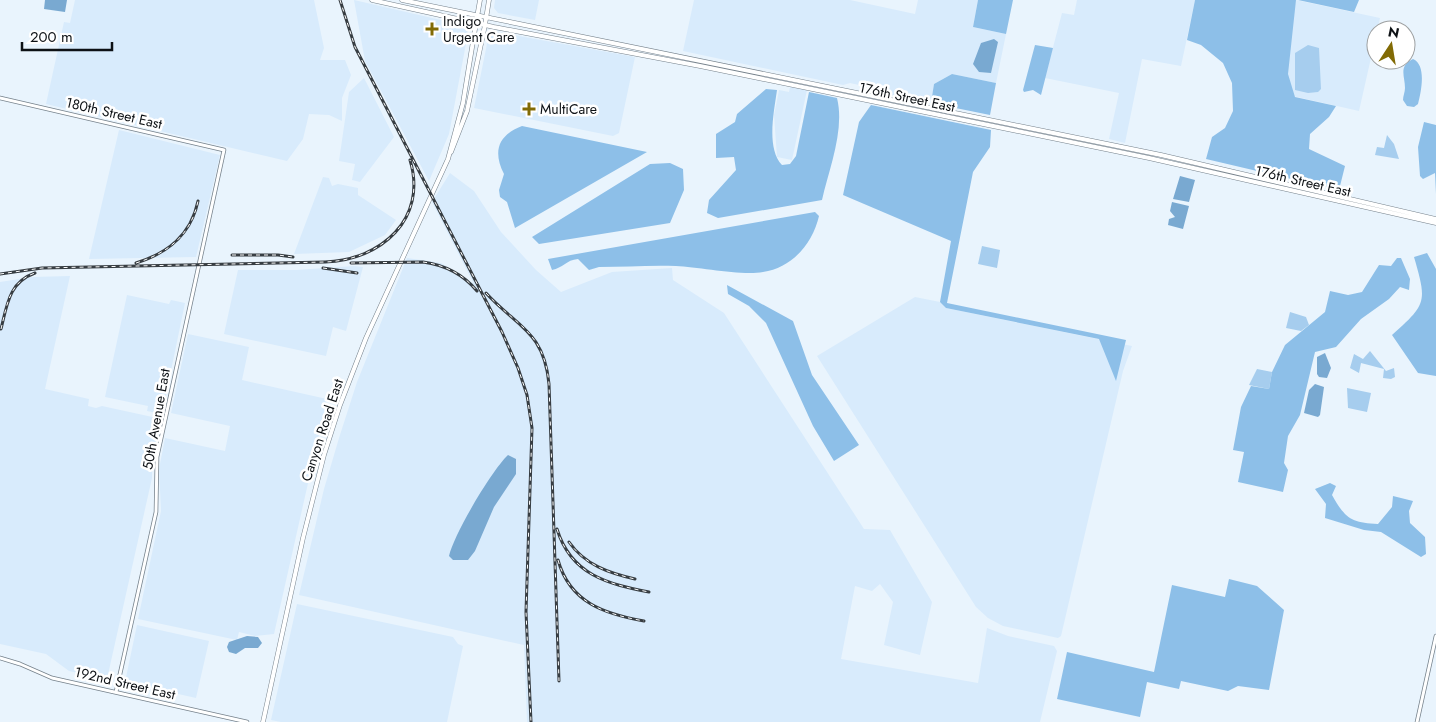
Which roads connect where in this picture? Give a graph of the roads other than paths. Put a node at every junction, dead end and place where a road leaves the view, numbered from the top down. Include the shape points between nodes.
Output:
1 (372, 0) edge
2 (402, 0) edge
3 (480, 0) edge
4 (489, 0) edge
5 (478, 14) junction
6 (486, 16) junction
7 (476, 23) junction
8 (485, 25) junction
9 (676, 61) junction
10 (700, 61) junction
11 (808, 82) junction
12 (788, 84) junction
13 (0, 98) edge
14 (991, 120) junction
15 (971, 121) junction
16 (224, 150) joint
17 (448, 159) junction
18 (1404, 212) junction
19 (1390, 213) junction
20 (1436, 219) edge
21 (1436, 223) edge
22 (1436, 636) edge
23 (0, 658) edge
24 (116, 692) junction
25 (247, 722) edge
26 (263, 722) edge
27 (1417, 722) edge

1 - 7 main road, 176th Street East
2 - 5 main road, 176th Street East
3 - 5 main road, Canyon Road East
4 - 6 main road, Canyon Road East
5 - 6 main road, 176th Street East
5 - 7 main road, Canyon Road East
6 - 8 main road, Canyon Road East
6 - 10 main road, 176th Street East
7 - 8 main road, 176th Street East
7 - 17 main road, Canyon Road East via 463,103
8 - 9 main road, 176th Street East
8 - 17 main road, Canyon Road East via 467,111
9 - 10 main road
9 - 12 main road, 176th Street East
10 - 11 main road, 176th Street East
11 - 12 main road
11 - 14 main road, 176th Street East
12 - 15 main road, 176th Street East
13 - 16 street, 180th Street East
14 - 15 main road
14 - 18 main road, 176th Street East via 1174,158
15 - 19 main road, 176th Street East
16 - 24 street, 50th Avenue East via 158,457 156,512
17 - 26 main road, Canyon Road East via 366,338 337,414 312,501
18 - 19 main road
18 - 20 main road, 176th Street East
19 - 21 main road, 176th Street East
22 - 27 street
23 - 24 street, 192nd Street East via 52,678
24 - 25 street, 192nd Street East

